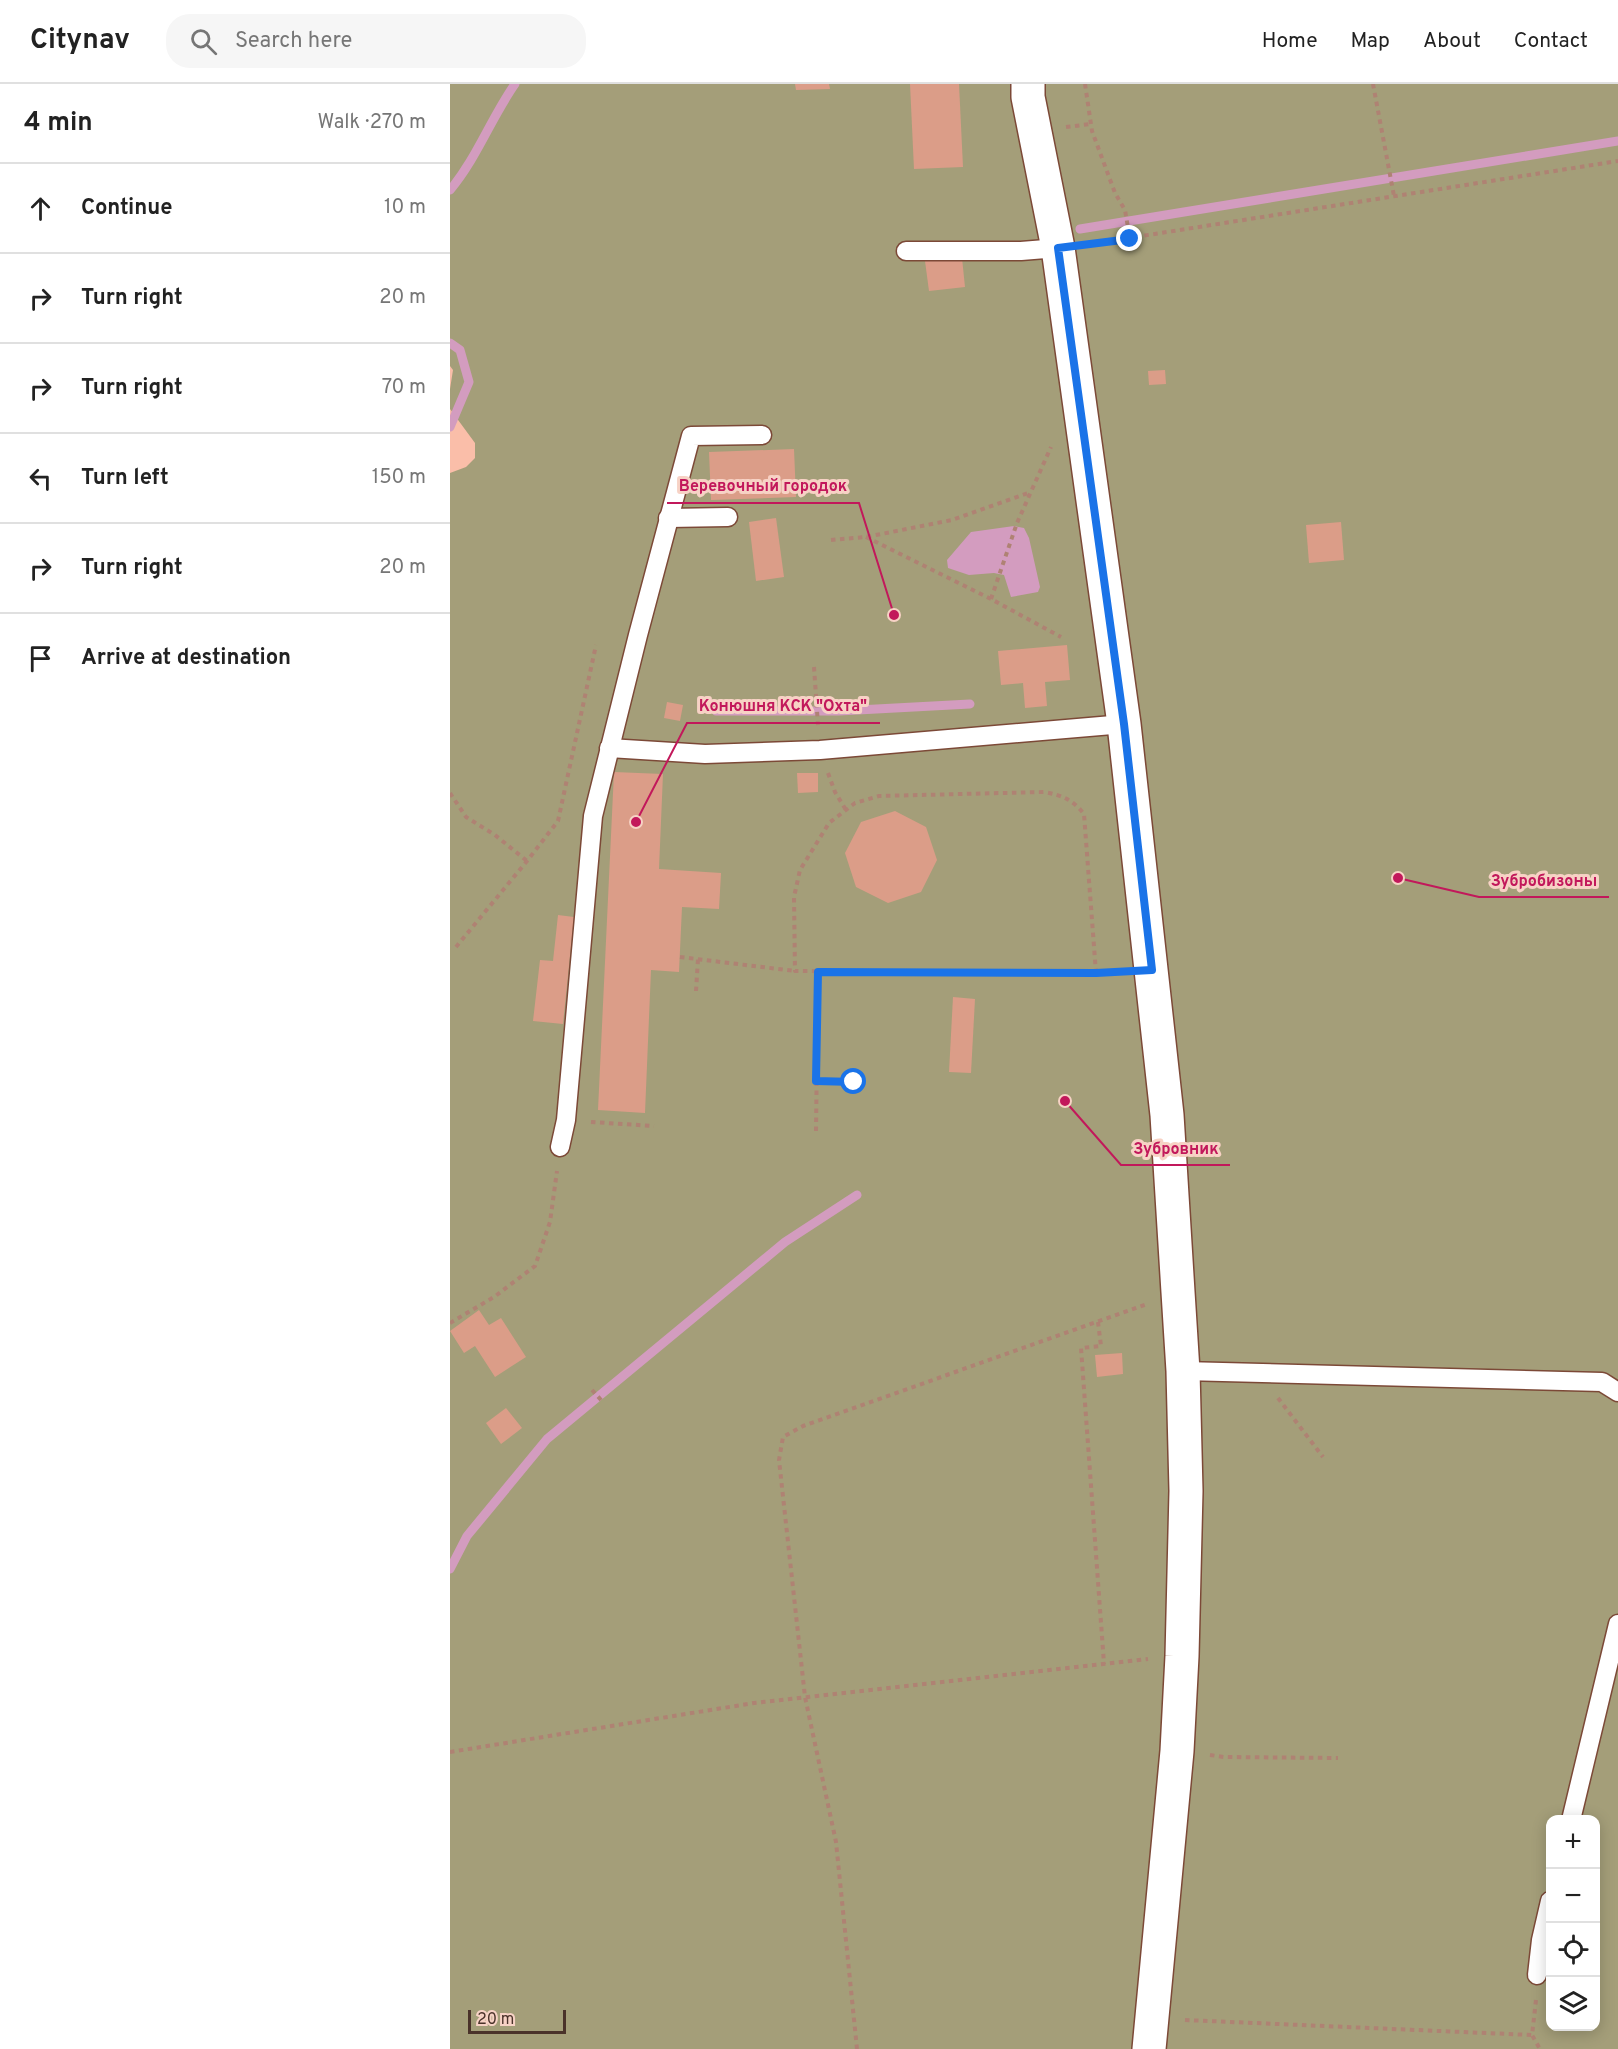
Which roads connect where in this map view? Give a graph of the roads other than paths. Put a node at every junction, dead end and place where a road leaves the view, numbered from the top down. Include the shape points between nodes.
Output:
1 (1028, 84) edge
2 (1058, 248) junction
3 (906, 251) dead end
4 (762, 435) dead end
5 (728, 517) dead end
6 (668, 518) junction
7 (1124, 724) junction
8 (609, 748) junction
9 (560, 1147) road end
10 (1183, 1371) junction
11 (1618, 1392) edge
12 (1618, 1624) edge
13 (1571, 1815) edge
14 (1546, 1920) edge
15 (1537, 1975) road end
16 (1150, 2034) edge

1 - 2 street
2 - 3 lane
2 - 7 street
4 - 6 lane via 691,436
5 - 6 lane
6 - 8 lane
7 - 8 lane via 820,750 705,754
7 - 10 street via 1167,1115
8 - 9 lane via 593,816 566,1120
10 - 11 lane via 1602,1383
10 - 16 street via 1186,1491 1182,1656 1177,1751
12 - 13 lane
14 - 15 lane

